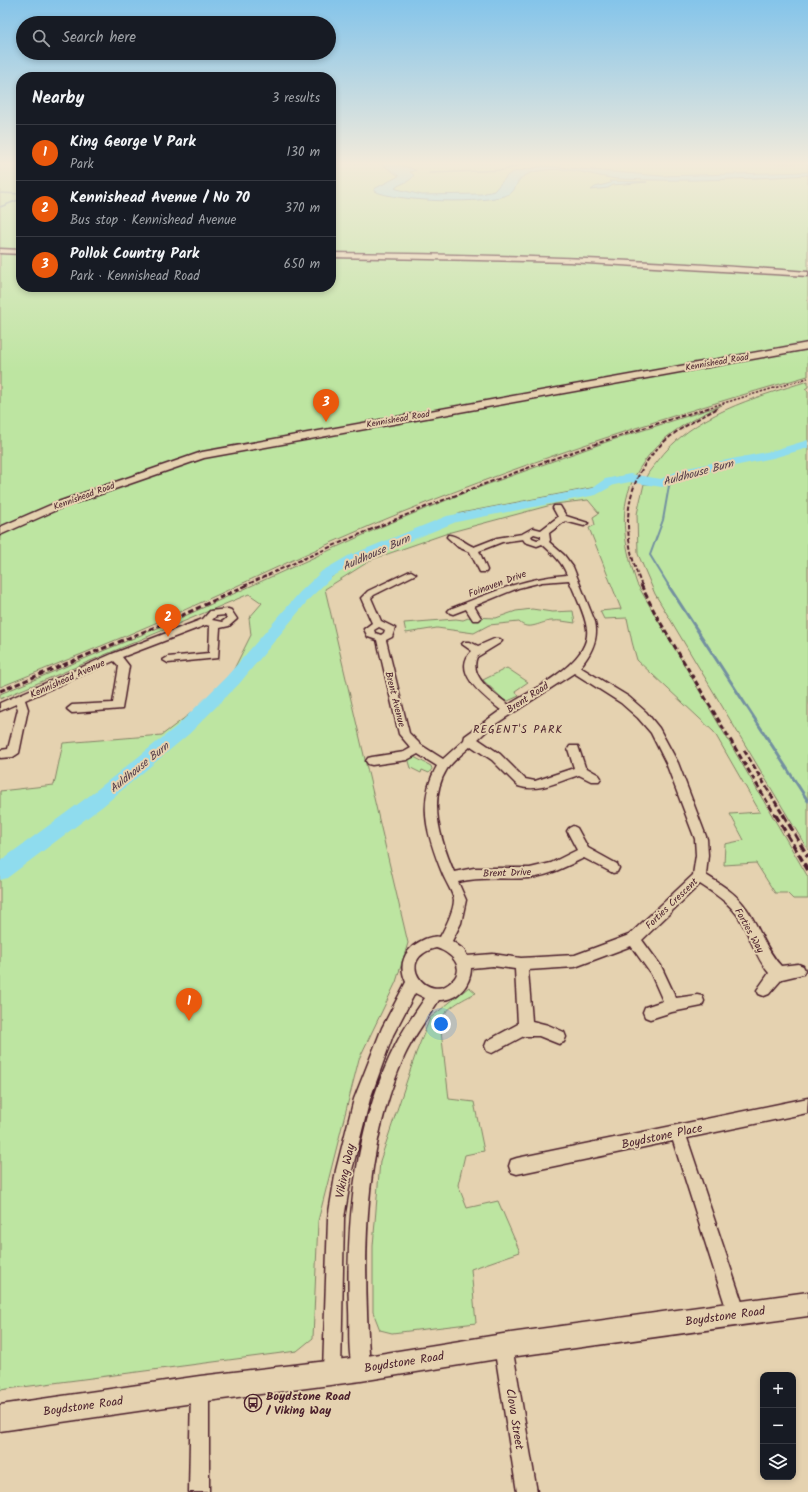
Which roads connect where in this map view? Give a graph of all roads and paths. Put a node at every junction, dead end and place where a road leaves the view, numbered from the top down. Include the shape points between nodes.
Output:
1 (0, 252) edge
2 (16, 253) edge
3 (336, 257) edge
4 (808, 276) edge
5 (808, 346) edge
6 (557, 508) dead end
7 (564, 518) junction
8 (584, 523) dead end
9 (0, 532) edge
10 (451, 537) dead end
11 (543, 537) junction
12 (474, 550) junction
13 (482, 570) dead end
14 (411, 574) dead end
15 (572, 577) junction
16 (468, 605) junction
17 (453, 611) dead end
18 (476, 618) dead end
19 (497, 641) dead end
20 (467, 644) dead end
21 (479, 651) junction
22 (116, 656) junction
23 (168, 660) dead end
24 (574, 668) junction
25 (19, 699) junction
26 (0, 707) edge
27 (72, 709) dead end
28 (507, 709) junction
29 (469, 739) junction
30 (418, 749) junction
31 (574, 749) dead end
32 (0, 754) edge
33 (372, 761) dead end
34 (444, 765) junction
35 (580, 770) junction
36 (595, 778) dead end
37 (573, 831) dead end
38 (584, 852) junction
39 (613, 868) dead end
40 (699, 877) junction
41 (451, 878) junction
42 (634, 939) junction
43 (444, 943) junction
44 (464, 962) junction
45 (521, 964) junction
46 (798, 970) dead end
47 (778, 973) junction
48 (413, 982) junction
49 (764, 990) dead end
50 (435, 994) junction
51 (697, 1001) dead end
52 (672, 1005) junction
53 (650, 1012) dead end
54 (525, 1027) junction
55 (559, 1038) dead end
56 (492, 1046) dead end
57 (807, 1105) edge
58 (678, 1133) junction
59 (517, 1166) dead end
60 (808, 1304) edge
61 (737, 1314) junction
62 (503, 1346) junction
63 (361, 1369) junction
64 (332, 1372) junction
65 (200, 1389) junction
66 (0, 1418) edge
67 (199, 1492) edge
68 (527, 1492) edge

1 - 2 street
3 - 4 street via 606,263
5 - 9 street, Kennishead Road via 208,454 59,505
6 - 7 street
7 - 8 street
7 - 11 street
10 - 12 street via 461,545
11 - 12 street via 530,542 526,536 500,540
11 - 15 street, Brent Road via 569,567
12 - 13 street
14 - 30 street, Brent Avenue via 371,593 366,598 377,624 386,625 391,630 387,636 381,638 404,734
15 - 16 street, Foinaven Drive via 542,579 515,586
15 - 24 street, Brent Road via 592,631 586,654
16 - 17 street, Foinaven Drive
16 - 18 street
19 - 21 street
20 - 21 street
21 - 28 street via 471,658 470,668 474,679
22 - 23 street, Kennishead Avenue via 210,623 214,656
22 - 25 street, Kennishead Avenue
22 - 27 street, Kennishead Avenue via 124,666 118,706
24 - 28 street, Brent Road
24 - 40 street, Forties Crescent via 625,700 655,731 672,764 701,839
25 - 26 street, Kennishead Avenue
25 - 32 street, Kennishead Avenue via 23,709 13,753
28 - 29 street, Brent Road
29 - 34 street, Brent Road
29 - 35 street via 496,757 522,783 535,785
30 - 33 street via 407,756
30 - 34 street, Brent Avenue
31 - 35 street
34 - 41 street, Brent Road via 436,779 432,797 433,831
35 - 36 street
37 - 38 street
38 - 39 street
38 - 41 street, Brent Drive via 554,868 530,873 474,873
40 - 42 street, Forties Crescent
40 - 47 street, Forties Way via 715,886 737,906 769,964
41 - 43 street, Brent Road via 460,900 454,923
42 - 45 street, Forties Crescent via 575,961
42 - 52 street via 656,970
43 - 44 street via 454,948
43 - 48 street via 426,944 413,953 408,964 408,972
44 - 45 street, Forties Crescent via 493,960
44 - 50 street via 463,978 458,986 450,991
45 - 54 street
46 - 47 street
47 - 49 street
48 - 50 street via 420,989
48 - 64 street, Viking Way via 387,1032 362,1099 344,1170 336,1218
50 - 63 street, Viking Way via 404,1043 391,1074 377,1114 364,1170 356,1246 356,1304
51 - 52 street
52 - 53 street
54 - 55 street via 544,1029
54 - 56 street
57 - 58 street, Boydstone Place
58 - 59 street, Boydstone Place
58 - 61 street
60 - 61 street, Boydstone Road
61 - 62 street, Boydstone Road
62 - 63 street, Boydstone Road
62 - 68 street, Clova Street
63 - 64 street, Boydstone Road
64 - 65 street, Boydstone Road
65 - 66 street, Boydstone Road
65 - 67 street

